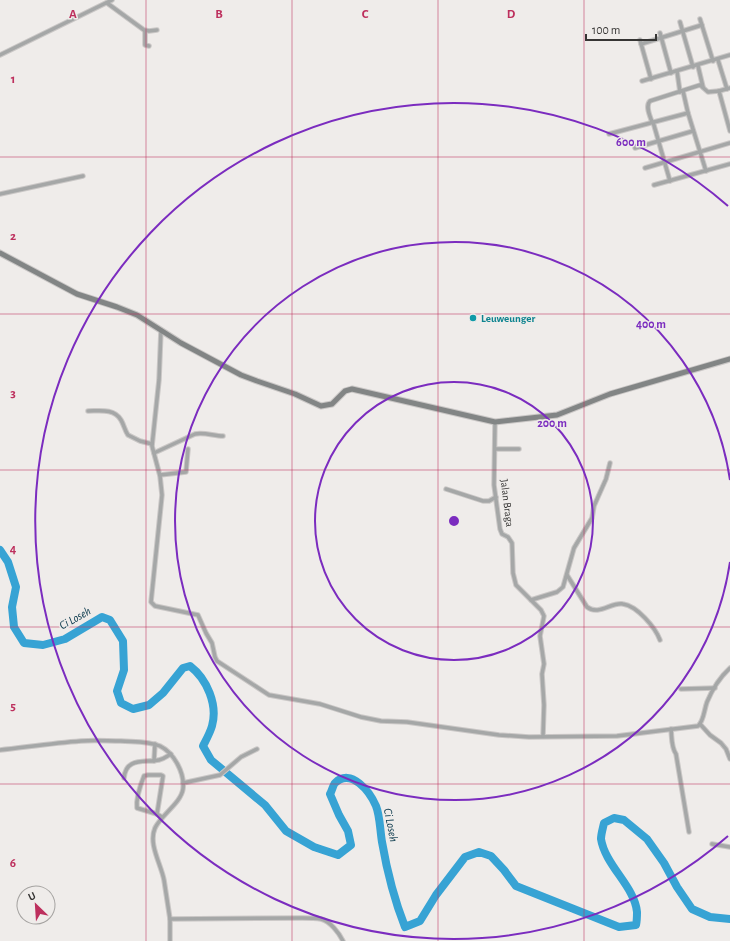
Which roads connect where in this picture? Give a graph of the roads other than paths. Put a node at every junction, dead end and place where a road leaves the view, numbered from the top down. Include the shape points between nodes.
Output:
1 (112, 0) edge
2 (107, 3) junction
3 (700, 19) dead end
4 (680, 22) dead end
5 (702, 25) junction
6 (145, 30) junction
7 (157, 30) dead end
8 (682, 31) junction
9 (660, 32) dead end
10 (662, 38) junction
11 (149, 46) dead end
12 (0, 55) edge
13 (730, 55) edge
14 (718, 60) junction
15 (713, 61) junction
16 (698, 66) junction
17 (692, 67) junction
18 (677, 71) junction
19 (671, 73) junction
20 (651, 79) junction
21 (642, 81) dead end
22 (703, 87) junction
23 (729, 88) edge
24 (681, 91) junction
25 (719, 91) junction
26 (688, 113) junction
27 (652, 122) junction
28 (729, 123) edge
29 (693, 131) junction
30 (730, 131) edge
31 (609, 134) dead end
32 (658, 141) junction
33 (730, 142) edge
34 (635, 148) dead end
35 (700, 152) junction
36 (665, 162) junction
37 (730, 164) edge
38 (645, 168) dead end
39 (706, 171) junction
40 (83, 176) dead end
41 (670, 181) junction
42 (654, 185) dead end
43 (0, 194) edge
44 (0, 253) edge
45 (160, 330) junction
46 (730, 359) edge
47 (88, 411) dead end
48 (495, 422) junction
49 (223, 436) dead end
50 (152, 448) junction
51 (188, 449) dead end
52 (495, 449) junction
53 (519, 449) dead end
54 (610, 463) dead end
55 (160, 474) junction
56 (446, 489) dead end
57 (496, 497) junction
58 (567, 575) junction
59 (532, 600) junction
60 (660, 640) dead end
61 (730, 668) edge
62 (715, 688) junction
63 (681, 689) dead end
64 (700, 724) junction
65 (671, 729) junction
66 (543, 736) junction
67 (155, 744) junction
68 (257, 749) dead end
69 (0, 750) edge
70 (171, 754) junction
71 (730, 759) edge
72 (154, 761) junction
73 (124, 778) dead end
74 (183, 783) junction
75 (157, 814) junction
76 (162, 817) junction
77 (689, 832) dead end
78 (712, 844) dead end
79 (730, 847) edge
80 (170, 919) junction
81 (170, 941) edge
82 (343, 941) edge

1 - 2 street
2 - 6 street
2 - 12 street
3 - 5 street
4 - 8 street
5 - 8 street
5 - 15 street
6 - 7 street
6 - 11 street via 145,45
8 - 10 street
8 - 17 street
9 - 10 street
10 - 19 street
10 - 20 street via 640,42
13 - 14 street
14 - 15 street
14 - 23 street
15 - 16 street
16 - 17 street
16 - 22 street
17 - 18 street
18 - 19 street
18 - 24 street
19 - 20 street
20 - 21 street
22 - 24 street via 696,86
22 - 25 street via 708,92
23 - 25 street
24 - 26 street
24 - 27 street via 648,102
25 - 28 street
26 - 27 street
26 - 29 street
27 - 31 street
27 - 32 street
28 - 30 street
29 - 32 street
29 - 35 street
32 - 34 street
32 - 36 street
33 - 35 street
35 - 36 street
35 - 39 street
36 - 38 street
36 - 41 street
37 - 39 street
39 - 41 street
40 - 43 street
41 - 42 street
44 - 45 street via 77,294 137,315
45 - 48 street via 241,375 321,406 332,404 345,391 352,389
45 - 50 street via 159,380
46 - 48 street via 610,394 557,415
47 - 50 street via 115,413 128,435
48 - 52 street, Jalan Braga
49 - 50 street via 199,433
50 - 55 street
51 - 55 street via 186,472
52 - 53 street
52 - 57 street, Jalan Braga
54 - 58 street via 592,518 574,548
55 - 66 street via 162,495 151,602 155,606 198,615 212,643 214,657 220,663 269,695 320,704 361,717 499,735
56 - 57 street via 483,501
57 - 59 street, Jalan Braga via 500,530 512,543 514,579
58 - 59 street via 563,588
58 - 60 street via 588,607 599,610 625,605 654,627
59 - 66 street, Jalan Braga via 544,616 540,636 544,664
61 - 62 street
62 - 63 street
62 - 64 street
64 - 65 street
64 - 71 street via 710,736 721,743
65 - 66 street via 617,736
65 - 77 street
67 - 69 street via 83,741
67 - 70 street
67 - 72 street
68 - 74 street via 241,756 220,775
70 - 72 street
70 - 74 street via 180,769
72 - 73 street via 132,763 126,767
74 - 76 street via 183,791
75 - 75 street via 137,807 144,776 163,776
75 - 76 street
76 - 80 street via 152,835 164,880
78 - 79 street
80 - 81 street
80 - 82 street via 320,919 334,928

